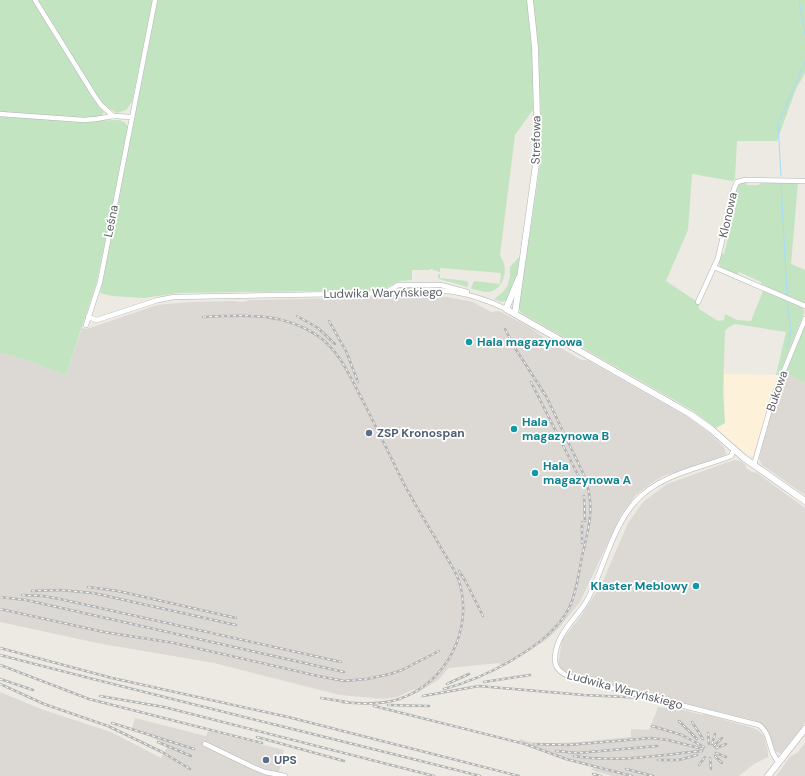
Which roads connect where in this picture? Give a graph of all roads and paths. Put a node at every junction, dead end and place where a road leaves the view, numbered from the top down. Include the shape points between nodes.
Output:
1 (35, 0) edge
2 (155, 0) edge
3 (530, 0) edge
4 (0, 114) edge
5 (113, 116) junction
6 (132, 117) junction
7 (805, 181) edge
8 (714, 267) junction
9 (519, 278) junction
10 (386, 293) junction
11 (468, 294) junction
12 (698, 302) dead end
13 (805, 306) edge
14 (506, 309) junction
15 (515, 314) junction
16 (88, 317) junction
17 (805, 319) edge
18 (86, 325) dead end
19 (734, 450) junction
20 (754, 465) junction
21 (805, 501) edge
22 (805, 728) edge
23 (205, 744) dead end
24 (779, 762) junction
25 (285, 776) edge
26 (768, 776) edge

1 - 5 street via 94,95
2 - 6 street, Leśna
3 - 9 street, Strefowa via 535,47 538,146
4 - 5 street via 84,120
5 - 6 street
6 - 16 street, Leśna via 100,282
7 - 8 street, Klonowa via 737,182
8 - 12 street, Klonowa
8 - 13 street
9 - 14 street, Strefowa
9 - 15 street, Strefowa
10 - 11 street, Ludwika Waryńskiego via 436,290
10 - 11 street via 398,286 436,285
10 - 16 street, Ludwika Waryńskiego via 174,297 97,320
11 - 14 street, Ludwika Waryńskiego
14 - 15 street, Ludwika Waryńskiego
15 - 19 street, Ludwika Waryńskiego via 690,414
16 - 18 street, Leśna
17 - 20 street, Bukowa via 778,384
19 - 20 street, Ludwika Waryńskiego
19 - 24 street, Ludwika Waryńskiego via 731,456 660,482 636,501 622,520 587,600 561,635 555,661 559,670 570,677 759,725 766,732
20 - 21 street, Ludwika Waryńskiego
22 - 24 street
23 - 25 street via 265,772
24 - 26 street

